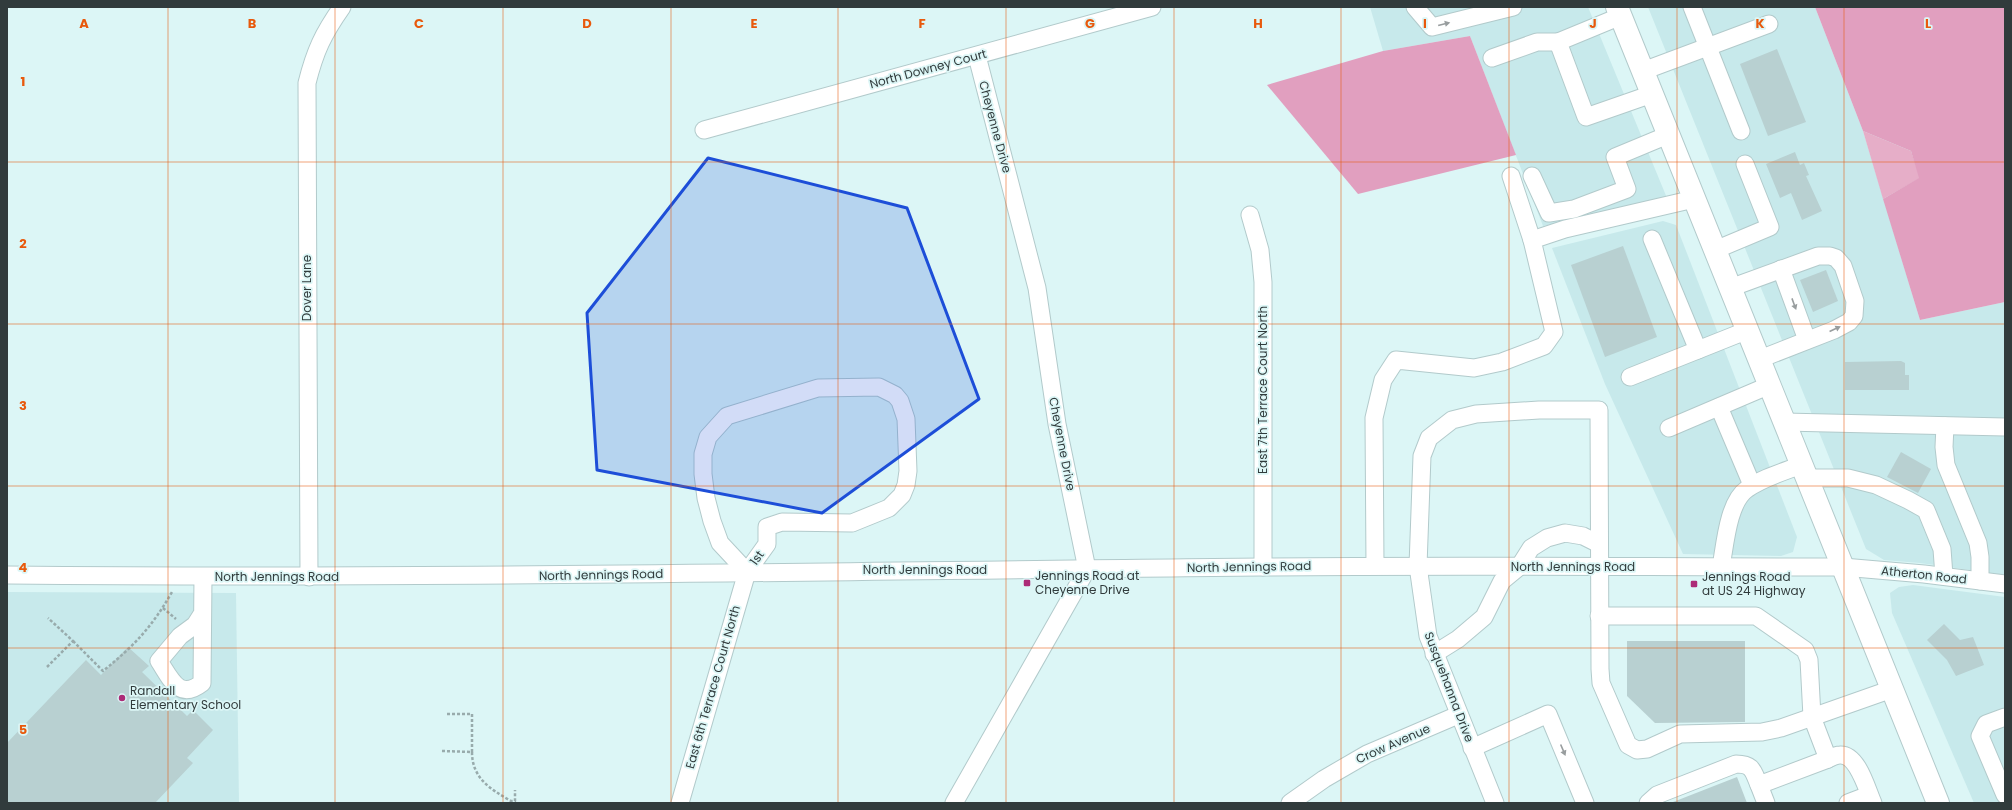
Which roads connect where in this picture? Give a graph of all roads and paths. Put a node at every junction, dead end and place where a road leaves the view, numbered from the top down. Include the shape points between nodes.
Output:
1 (342, 7) edge
2 (1152, 7) edge
3 (1415, 7) edge
4 (1513, 7) edge
5 (1692, 7) edge
6 (1619, 12) edge
7 (1768, 24) dead end
8 (1558, 42) junction
9 (1708, 47) junction
10 (977, 56) junction
11 (1492, 58) dead end
12 (1643, 71) junction
13 (1652, 94) junction
14 (704, 130) dead end
15 (1741, 131) dead end
16 (1668, 135) junction
17 (1745, 164) dead end
18 (1511, 176) dead end
19 (1532, 176) dead end
20 (1694, 199) junction
21 (1250, 215) dead end
22 (1652, 239) dead end
23 (1532, 240) junction
24 (1715, 250) junction
25 (1781, 269) junction
26 (1730, 288) junction
27 (1748, 330) junction
28 (1807, 340) junction
29 (1698, 350) junction
30 (1760, 359) junction
31 (1630, 378) dead end
32 (1770, 385) junction
33 (1719, 407) junction
34 (1784, 422) junction
35 (1945, 426) junction
36 (2005, 427) edge
37 (1669, 428) dead end
38 (1804, 472) junction
39 (1752, 485) junction
40 (1599, 544) junction
41 (1375, 566) junction
42 (1418, 566) junction
43 (1519, 566) junction
44 (1263, 567) junction
45 (1599, 567) junction
46 (1721, 567) junction
47 (1843, 567) junction
48 (1087, 569) junction
49 (747, 572) junction
50 (7, 575) edge
51 (1944, 576) junction
52 (203, 577) junction
53 (309, 578) junction
54 (1980, 581) junction
55 (2005, 584) edge
56 (173, 590) dead end
57 (163, 608) junction
58 (202, 614) dead end
59 (1599, 616) junction
60 (48, 618) dead end
61 (179, 622) dead end
62 (73, 641) junction
63 (1434, 654) junction
64 (46, 667) dead end
65 (1892, 689) junction
66 (446, 714) dead end
67 (1458, 715) junction
68 (1812, 717) junction
69 (2005, 717) edge
70 (1472, 748) junction
71 (442, 751) dead end
72 (472, 752) junction
73 (1828, 759) junction
74 (1759, 786) junction
75 (515, 790) dead end
76 (2005, 795) edge
77 (1871, 799) edge
78 (680, 803) edge
79 (954, 803) edge
80 (1290, 803) edge
81 (1495, 803) edge
82 (1585, 803) edge
83 (1648, 803) edge
84 (1766, 803) edge
85 (1848, 803) edge
86 (1938, 803) edge

1 - 53 street, Dover Lane via 315,53 307,84
2 - 10 street, North Downey Court
3 -> 4 street via 1432,27
5 - 9 street
6 - 8 street
6 - 12 highway
7 - 9 street
8 - 11 street via 1537,42
8 - 13 street via 1586,116
9 - 12 street
9 - 15 street
10 - 14 street, North Downey Court
10 - 48 street, Cheyenne Drive via 1037,288 1057,424
12 - 13 highway
13 - 16 highway
16 - 19 street via 1615,157 1627,189 1574,209 1550,213
16 - 20 highway
17 - 24 street via 1770,228
18 - 23 street
20 - 23 street via 1565,229
20 - 24 highway
21 - 44 street, East 7th Terrace Court North via 1260,250 1263,282
22 - 29 street
23 - 41 street via 1554,332 1544,346 1502,362 1474,368 1396,360 1383,380 1374,418
24 - 26 highway
25 - 26 street
25 -> 28 street
28 -> 25 street via 1834,330 1851,320 1856,307 1850,285 1839,260 1830,256 1818,256
26 - 27 highway
27 - 29 street
27 - 30 highway
28 - 30 street
29 - 31 street
30 - 32 highway
32 - 33 street
32 - 34 highway
33 - 37 street
33 - 39 street
34 - 35 street
34 - 38 highway
35 - 36 street
35 - 54 street via 1946,465 1978,543
38 - 39 street
38 - 47 highway
38 - 51 street via 1876,485 1926,510 1942,549
39 - 46 street via 1745,489 1737,500 1730,518
40 - 42 street, Susquehanna Drive via 1598,410 1476,414 1452,420 1435,433 1429,438 1422,456
40 - 43 street via 1583,536 1565,533 1547,538 1531,548
40 - 45 street
41 - 42 street, North Jennings Road
41 - 44 street, North Jennings Road
42 - 43 street, North Jennings Road
42 - 63 street, Susquehanna Drive via 1428,636
43 - 45 street, North Jennings Road
43 - 63 street via 1502,581 1484,617 1458,639
44 - 48 street, North Jennings Road
45 - 46 street, North Jennings Road
45 - 59 street
46 - 47 street, North Jennings Road
47 - 51 street, Atherton Road
47 - 65 highway
48 - 49 street, North Jennings Road
48 - 79 street
49 - 49 street, 1st via 767,544 767,528 782,522 852,523 889,508 902,495 908,471 906,420 900,401 895,395 879,387 818,388 727,416 708,437 703,474 712,521 720,543
49 - 53 street, North Jennings Road
49 - 78 street, East 6th Terrace Court North
50 - 52 street, North Jennings Road
51 - 54 street, Atherton Road
52 - 53 street, North Jennings Road
52 - 58 street
54 - 55 street, Atherton Road
56 - 57 path
57 - 61 path
57 - 62 path via 134,645 103,670
59 - 68 street via 1756,616 1805,650 1809,660
59 - 68 street via 1601,683 1628,745 1637,750 1647,749 1680,734 1762,732
60 - 62 path
62 - 64 path
63 - 67 street, Susquehanna Drive
65 - 68 street
65 - 86 highway
66 - 72 path via 472,714
67 - 70 street, Susquehanna Drive
67 - 80 street, Crow Avenue via 1367,754
68 - 73 street
69 - 76 street via 1986,724 1980,736
70 - 81 street, Susquehanna Drive
70 -> 82 street via 1548,714
71 - 72 path
72 - 75 path via 475,771 485,785 514,802
73 - 74 street
73 - 77 street via 1839,754 1856,763
74 - 83 street via 1751,767 1736,764 1657,795
74 - 84 street
77 - 85 street

